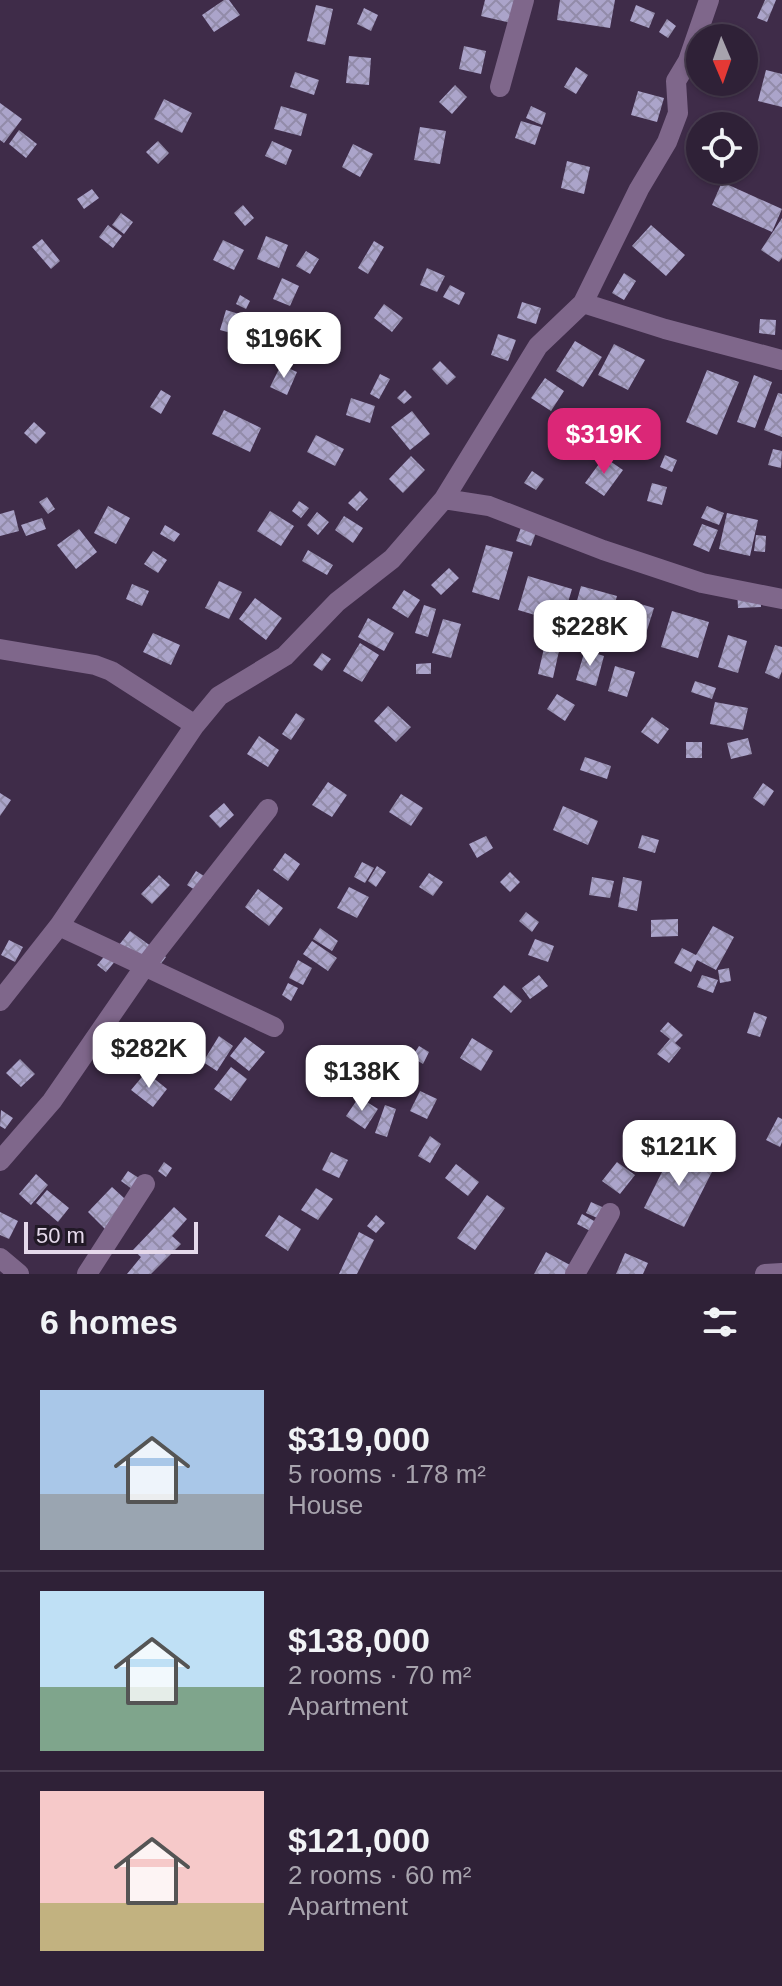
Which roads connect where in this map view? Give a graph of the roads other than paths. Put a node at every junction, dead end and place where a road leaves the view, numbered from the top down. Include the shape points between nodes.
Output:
1 (524, 0) edge
2 (709, 0) edge
3 (500, 87) dead end
4 (583, 303) junction
5 (782, 360) edge
6 (444, 499) junction
7 (782, 599) edge
8 (0, 649) edge
9 (195, 725) junction
10 (268, 809) dead end
11 (59, 926) junction
12 (145, 966) junction
13 (0, 1001) edge
14 (274, 1027) dead end
15 (0, 1161) edge
16 (145, 1184) dead end
17 (610, 1213) dead end
18 (0, 1258) edge
19 (782, 1273) edge
20 (19, 1274) edge
21 (87, 1274) edge
22 (575, 1274) edge
23 (765, 1274) edge

1 - 3 street
2 - 4 street via 676,81 678,113 667,142
4 - 5 street
4 - 6 street via 538,346
6 - 7 street via 489,506 702,583
6 - 9 street via 392,559 337,602 285,656 219,696
8 - 9 street via 111,671
9 - 11 street
10 - 12 street
11 - 12 street
11 - 13 street
12 - 14 street
12 - 15 street via 52,1101
16 - 21 street
17 - 22 street
18 - 20 street
19 - 23 street

